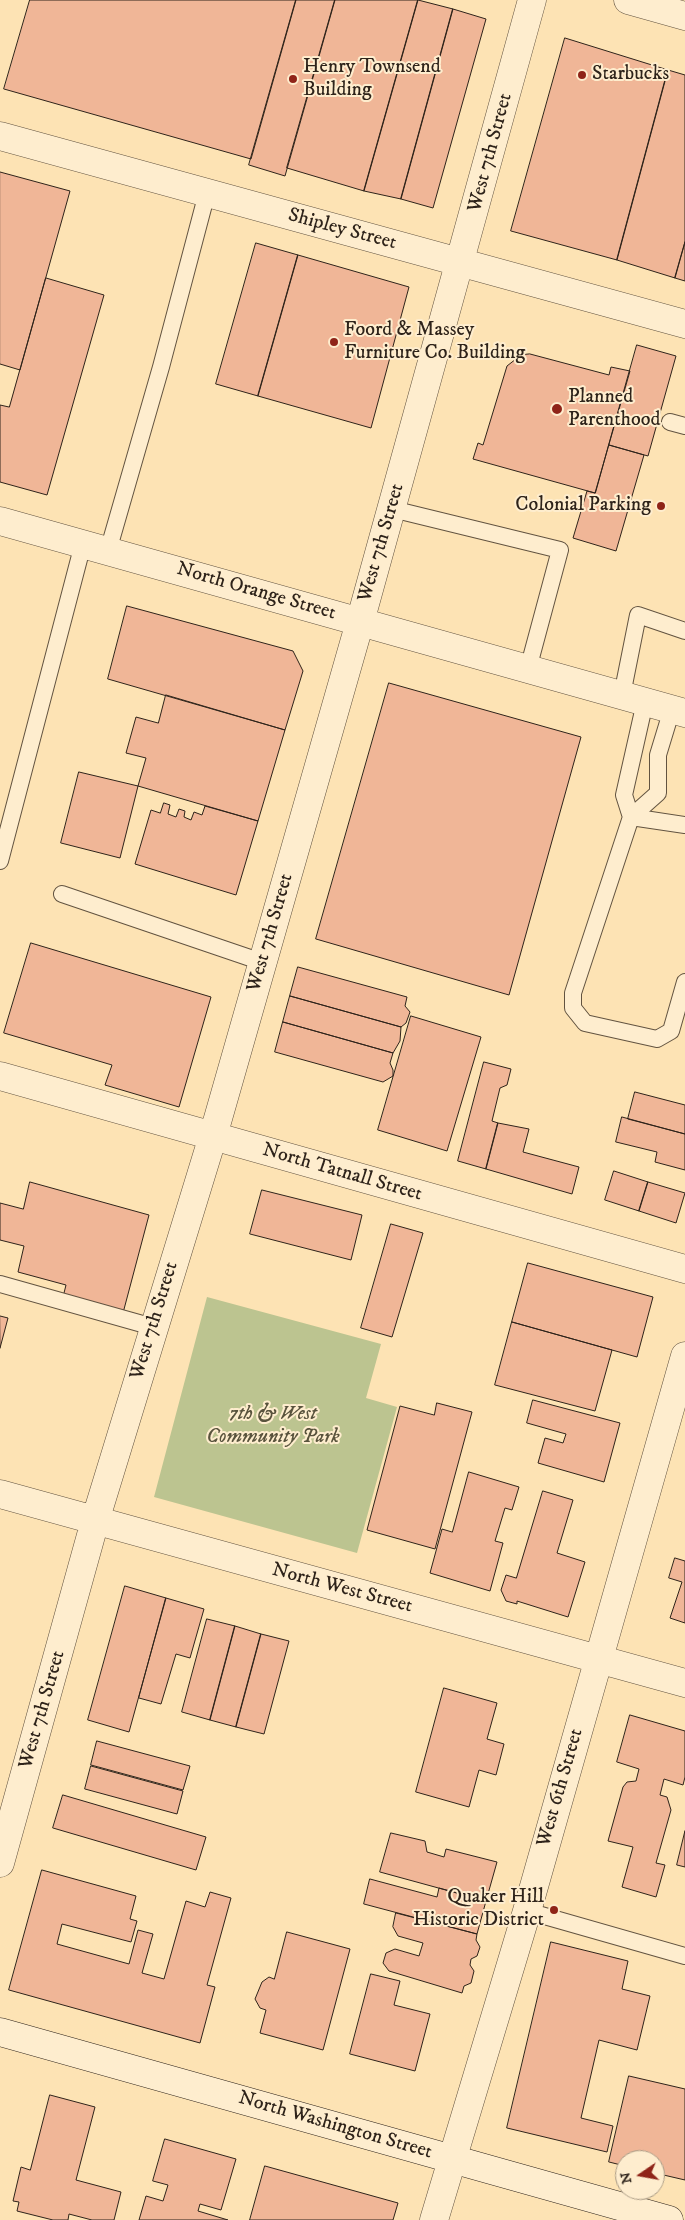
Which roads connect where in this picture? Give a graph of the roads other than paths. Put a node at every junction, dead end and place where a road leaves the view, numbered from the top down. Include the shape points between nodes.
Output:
1 (532, 0) edge
2 (628, 0) edge
3 (685, 16) edge
4 (0, 136) edge
5 (207, 193) junction
6 (461, 263) junction
7 (685, 324) edge
8 (392, 509) junction
9 (0, 521) edge
10 (96, 548) junction
11 (360, 622) junction
12 (685, 631) edge
13 (528, 669) junction
14 (634, 698) junction
15 (679, 711) edge
16 (631, 817) junction
17 (685, 825) edge
18 (0, 861) edge
19 (62, 894) dead end
20 (262, 962) junction
21 (685, 982) edge
22 (0, 1076) edge
23 (213, 1136) junction
24 (685, 1269) edge
25 (0, 1284) edge
26 (153, 1327) junction
27 (685, 1356) edge
28 (0, 1494) edge
29 (95, 1521) junction
30 (597, 1659) junction
31 (685, 1684) edge
32 (0, 1862) edge
33 (527, 1911) junction
34 (685, 1956) edge
35 (0, 2032) edge
36 (452, 2159) junction
37 (434, 2220) edge
38 (669, 2220) edge

1 - 6 street, West 7th Street
2 - 3 street
4 - 5 street, Shipley Street
5 - 6 street, Shipley Street
5 - 10 lane via 162,367
6 - 7 street, Shipley Street
6 - 8 street, West 7th Street
8 - 11 street, West 7th Street
8 - 13 lane via 560,550
9 - 10 street, North Orange Street
10 - 11 street, North Orange Street
10 - 18 lane
11 - 13 street, North Orange Street
11 - 20 street, West 7th Street
12 - 14 lane via 638,615
13 - 14 street, North Orange Street
14 - 15 street, North Orange Street
14 - 16 lane via 624,795
15 - 16 lane via 658,755 658,793
16 - 17 lane
16 - 21 lane via 573,993 573,1008 584,1023 657,1039 671,1031
19 - 20 lane
20 - 23 street, West 7th Street
22 - 23 street, North Tatnall Street
23 - 24 street, North Tatnall Street
23 - 26 street, West 7th Street
25 - 26 lane
26 - 29 street, West 7th Street
27 - 30 street, West 6th Street
28 - 29 street, North West Street
29 - 30 street, North West Street
29 - 32 street, West 7th Street
30 - 31 street, North West Street
30 - 33 street, West 6th Street
33 - 34 lane
33 - 36 street, West 6th Street
35 - 36 street, North Washington Street
36 - 37 street, West 6th Street
36 - 38 street, North Washington Street

